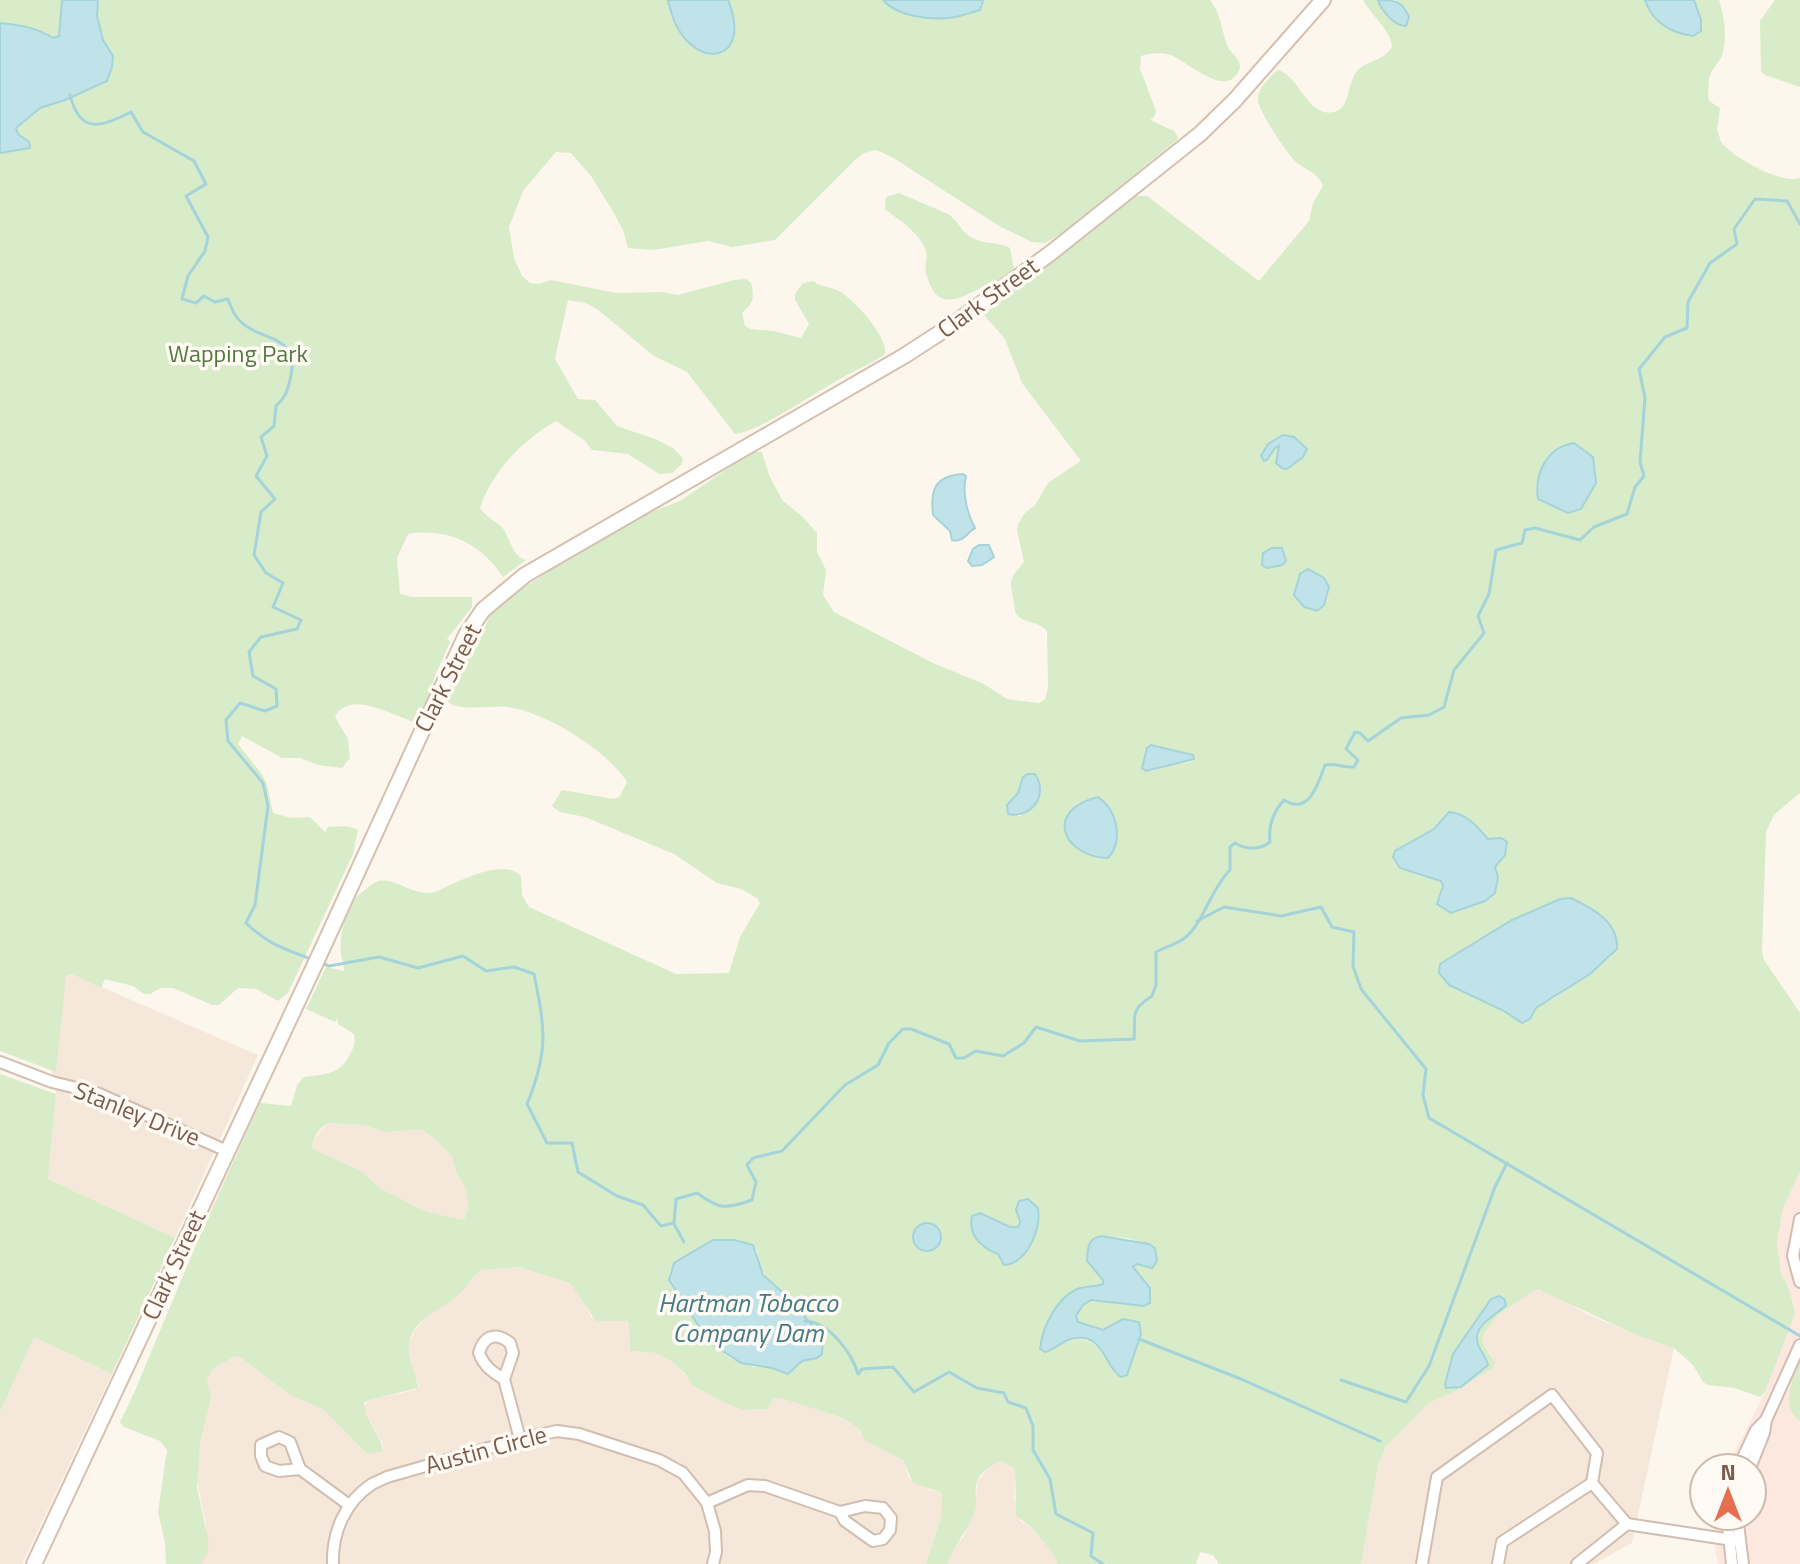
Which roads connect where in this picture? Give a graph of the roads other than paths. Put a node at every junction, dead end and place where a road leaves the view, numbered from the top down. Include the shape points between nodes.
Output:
1 (1323, 0) edge
2 (0, 1062) edge
3 (227, 1151) junction
4 (1800, 1219) edge
5 (1797, 1268) edge
6 (1800, 1282) edge
7 (1800, 1345) edge
8 (504, 1379) dead end
9 (1766, 1420) junction
10 (520, 1439) junction
11 (1746, 1452) edge
12 (1756, 1452) edge
13 (300, 1469) dead end
14 (1592, 1483) junction
15 (707, 1503) junction
16 (349, 1505) junction
17 (840, 1512) junction
18 (1627, 1524) junction
19 (1732, 1532) edge
20 (1735, 1532) edge
21 (1734, 1540) junction
22 (34, 1564) edge
23 (333, 1564) edge
24 (713, 1564) edge
25 (1422, 1564) edge
26 (1498, 1564) edge
27 (1577, 1564) edge
28 (1732, 1564) edge
29 (1743, 1564) edge

1 - 3 main road, Clark Street via 1200,134 955,323 525,575 483,610 466,635
2 - 3 street, Stanley Drive via 97,1093
3 - 22 main road, Clark Street
4 - 5 street via 1793,1248
5 - 6 street
7 - 9 street
8 - 10 street
9 - 11 street
9 - 12 street
10 - 15 street, Austin Circle via 557,1431 579,1434 659,1460 683,1473
10 - 16 street, Austin Circle via 387,1477
13 - 16 street
14 - 18 street
14 - 25 street via 1597,1453 1552,1395 1437,1477
14 - 26 street via 1502,1542
15 - 17 street via 748,1485 765,1486
15 - 24 street, Austin Circle via 715,1531
16 - 23 street, Austin Circle via 333,1543
17 - 17 street via 873,1541 890,1530 891,1518 883,1508
18 - 21 street
18 - 27 street
19 - 21 street
20 - 21 street
21 - 28 street
21 - 29 street

